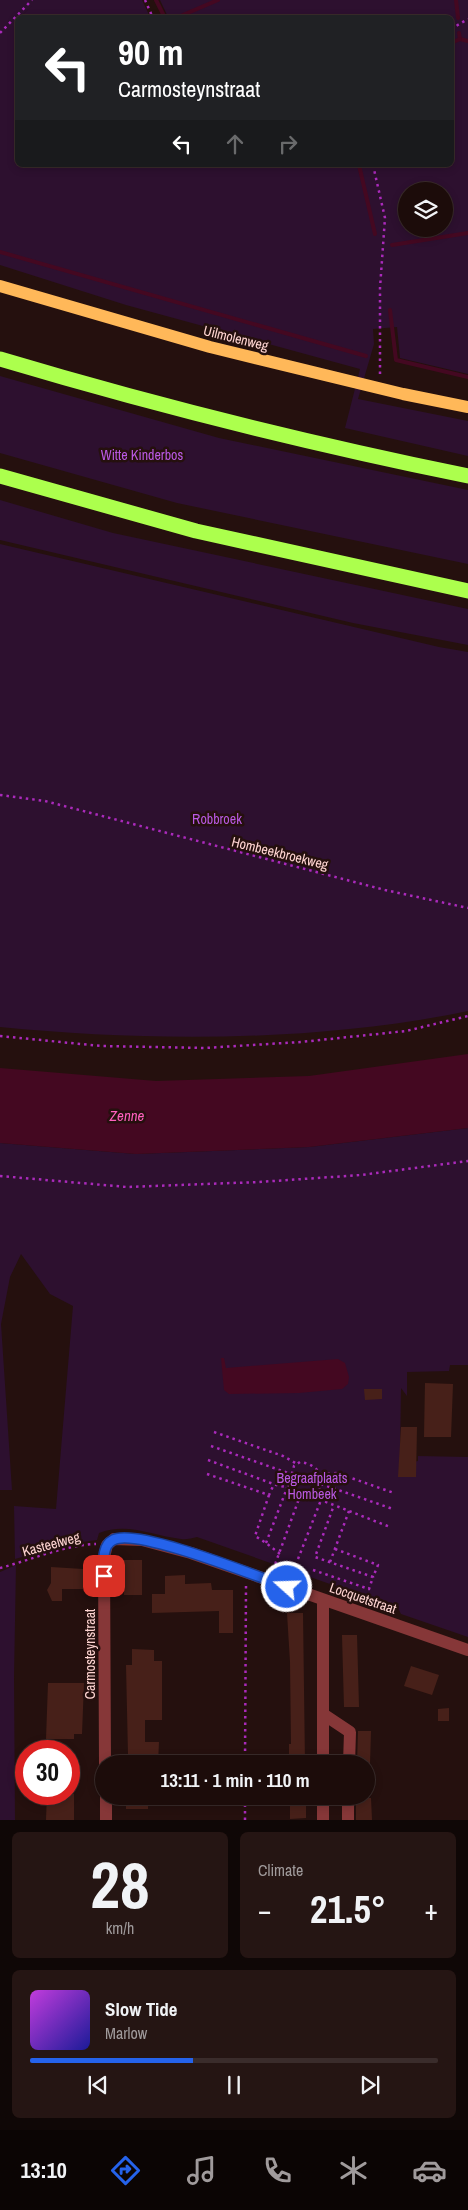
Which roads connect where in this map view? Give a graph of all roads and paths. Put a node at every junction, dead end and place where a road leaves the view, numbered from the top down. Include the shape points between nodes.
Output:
1 (32, 0) edge
2 (145, 0) edge
3 (17, 15) edge
4 (152, 15) edge
5 (15, 17) edge
6 (468, 19) edge
7 (454, 27) edge
8 (0, 32) edge
9 (373, 167) edge
10 (0, 286) edge
11 (0, 359) edge
12 (380, 388) junction
13 (468, 407) edge
14 (0, 476) edge
15 (468, 476) edge
16 (468, 591) edge
17 (0, 795) edge
18 (468, 908) edge
19 (468, 1016) edge
20 (0, 1036) edge
21 (468, 1161) edge
22 (0, 1176) edge
23 (214, 1432) dead end
24 (210, 1446) dead end
25 (208, 1460) dead end
26 (297, 1464) junction
27 (207, 1474) dead end
28 (291, 1474) junction
29 (321, 1474) junction
30 (274, 1484) junction
31 (321, 1484) junction
32 (293, 1486) junction
33 (287, 1487) junction
34 (394, 1493) dead end
35 (269, 1495) junction
36 (314, 1495) junction
37 (300, 1496) junction
38 (321, 1500) junction
39 (334, 1505) junction
40 (393, 1509) dead end
41 (349, 1511) junction
42 (390, 1527) dead end
43 (266, 1542) junction
44 (107, 1545) junction
45 (335, 1549) junction
46 (280, 1554) junction
47 (298, 1559) dead end
48 (330, 1562) junction
49 (0, 1568) edge
50 (313, 1570) dead end
51 (246, 1572) junction
52 (373, 1578) junction
53 (269, 1580) junction
54 (324, 1600) junction
55 (468, 1650) edge
56 (323, 1714) junction
57 (105, 1755) edge
58 (245, 1755) edge
59 (323, 1755) edge
60 (349, 1755) edge
61 (106, 1805) edge
62 (245, 1805) edge
63 (323, 1805) edge
64 (348, 1805) edge
65 (106, 1820) edge
66 (245, 1820) edge
67 (323, 1820) edge
68 (348, 1820) edge

1 - 3 path
2 - 4 path
5 - 8 path
6 - 7 path
9 - 12 path via 384,218
10 - 12 main road, Uilmolenweg via 210,348
11 - 15 highway via 82,384 339,448
12 - 13 main road, Uilmolenweg
14 - 16 highway via 196,531
17 - 18 path, Hombeekbroekweg via 45,801 385,890
19 - 20 path via 406,1031 204,1048 101,1046
21 - 22 path via 361,1175 146,1187
23 - 26 path via 284,1456
24 - 28 path
25 - 30 path
26 - 28 path
26 - 29 path via 310,1464
27 - 35 path
28 - 32 path
29 - 31 path
29 - 34 path via 337,1473
30 - 33 path
30 - 35 path
31 - 36 path
31 - 40 path
32 - 33 path
32 - 37 path
33 - 43 path
35 - 43 path via 254,1536
36 - 37 path
36 - 38 path
37 - 46 path
38 - 39 path
38 - 47 path
39 - 41 path
39 - 48 path via 316,1557
41 - 42 path
41 - 45 path
43 - 46 path
44 - 49 path, Kasteelweg via 85,1544
44 - 51 street, Locquetstraat via 114,1539 142,1540
44 - 57 street, Carmosteynstraat via 104,1557
45 - 48 path
45 - 52 path via 378,1565
46 - 53 path
48 - 52 path
50 - 52 path via 369,1590
51 - 53 street, Locquetstraat
51 - 58 path
53 - 54 street, Locquetstraat
54 - 55 street, Locquetstraat
54 - 56 street
56 - 59 street
56 - 60 street via 350,1732
61 - 65 street
62 - 66 path
63 - 67 street
64 - 68 street

